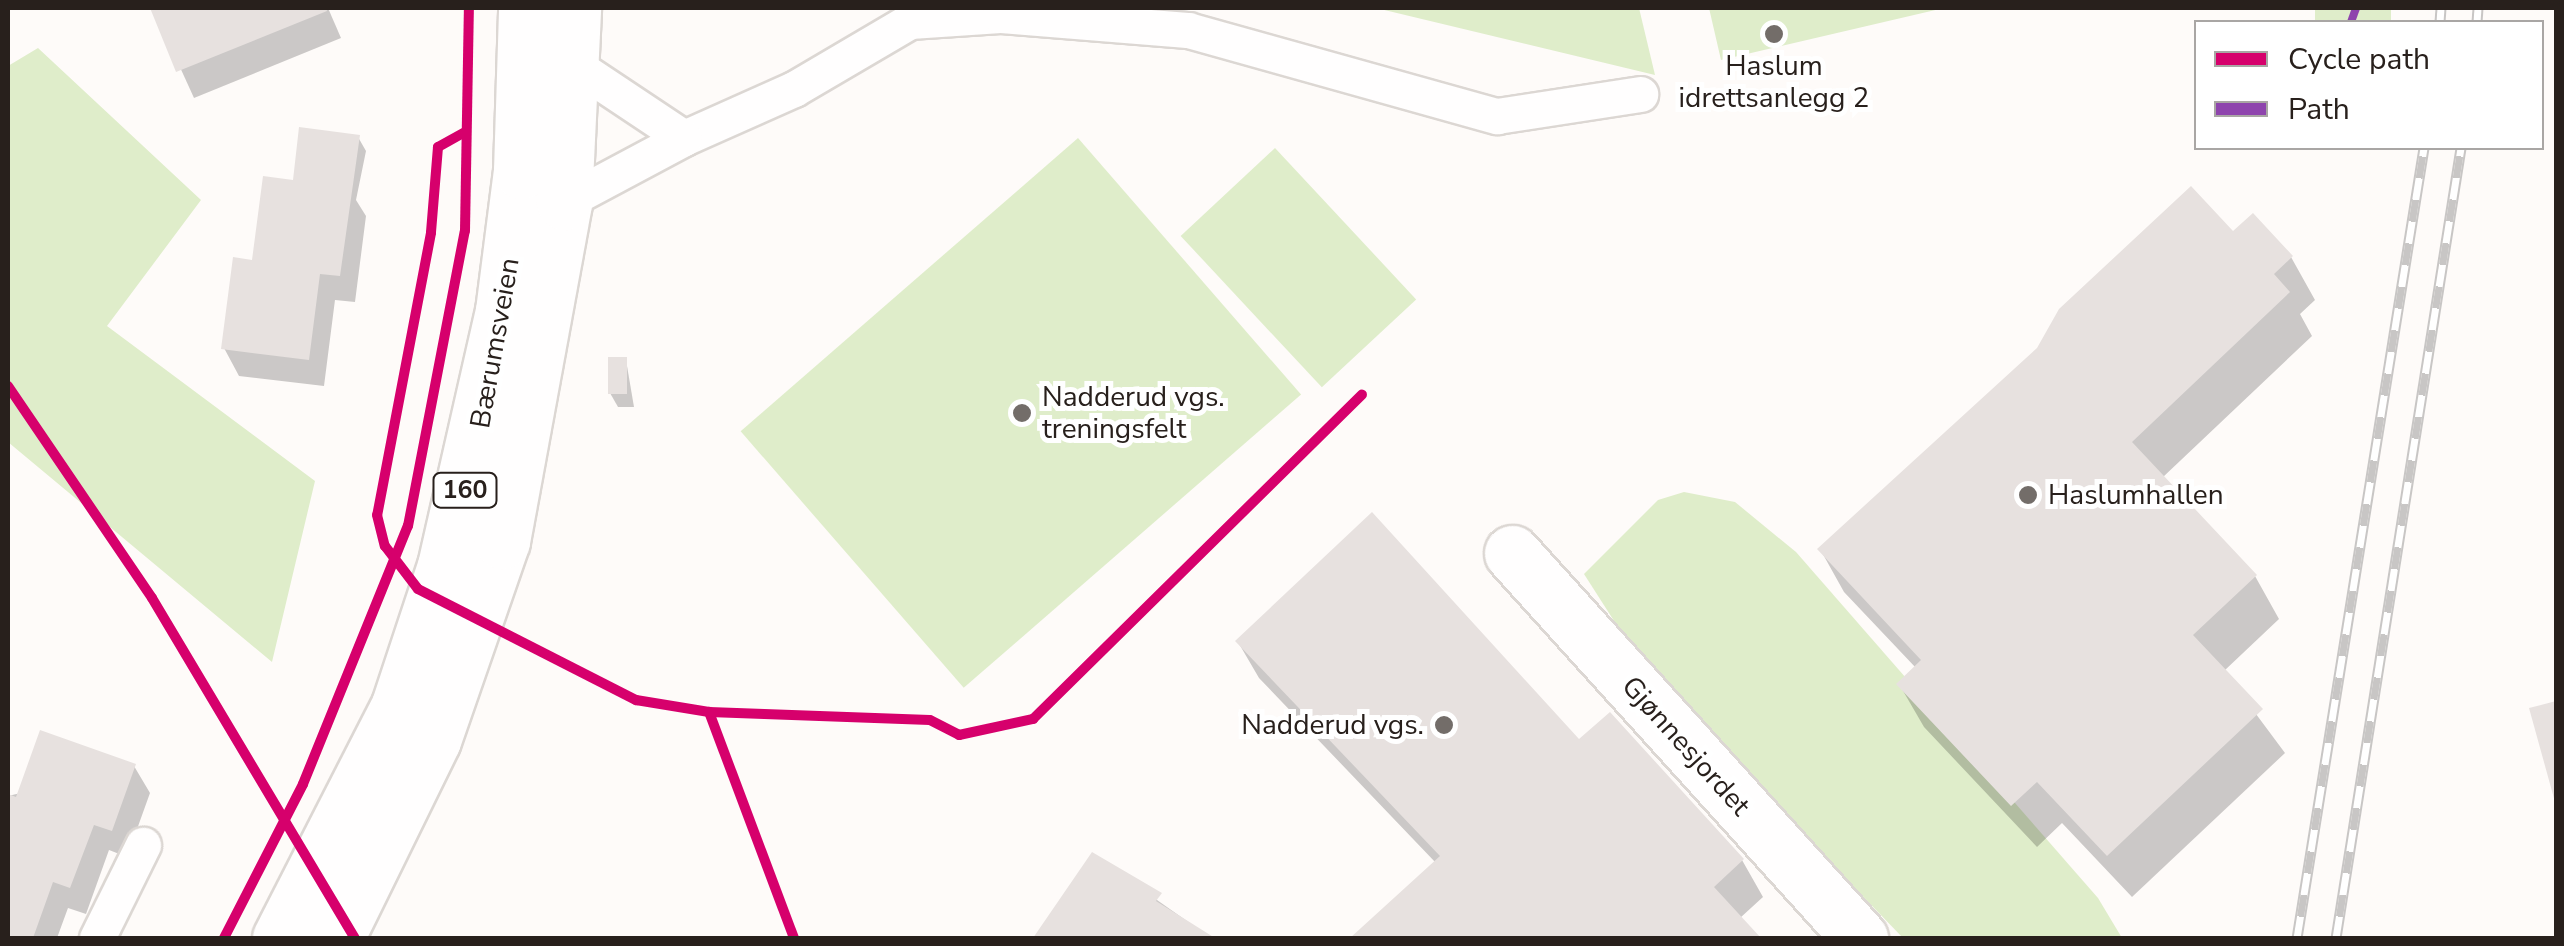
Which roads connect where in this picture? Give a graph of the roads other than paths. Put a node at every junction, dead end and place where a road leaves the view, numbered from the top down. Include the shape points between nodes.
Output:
1 (526, 8) edge
2 (574, 8) edge
3 (573, 64) junction
4 (1640, 94) dead end
5 (684, 138) junction
6 (564, 202) junction
7 (1512, 553) dead end
8 (143, 845) dead end
9 (97, 938) edge
10 (280, 938) edge
11 (336, 938) edge
12 (1860, 938) edge

1 - 10 main road, Bærumsveien / 160 via 521,171 503,311 445,566 398,704
2 - 3 main road, Bærumsveien / 160
3 - 5 lane
3 - 6 main road, Bærumsveien / 160
4 - 5 lane via 1497,116 1188,30 1000,15 910,20 794,89
5 - 6 lane
6 - 11 main road, Bærumsveien / 160 via 525,445 469,650
7 - 12 main road, Gjønnesjordet
8 - 9 lane

